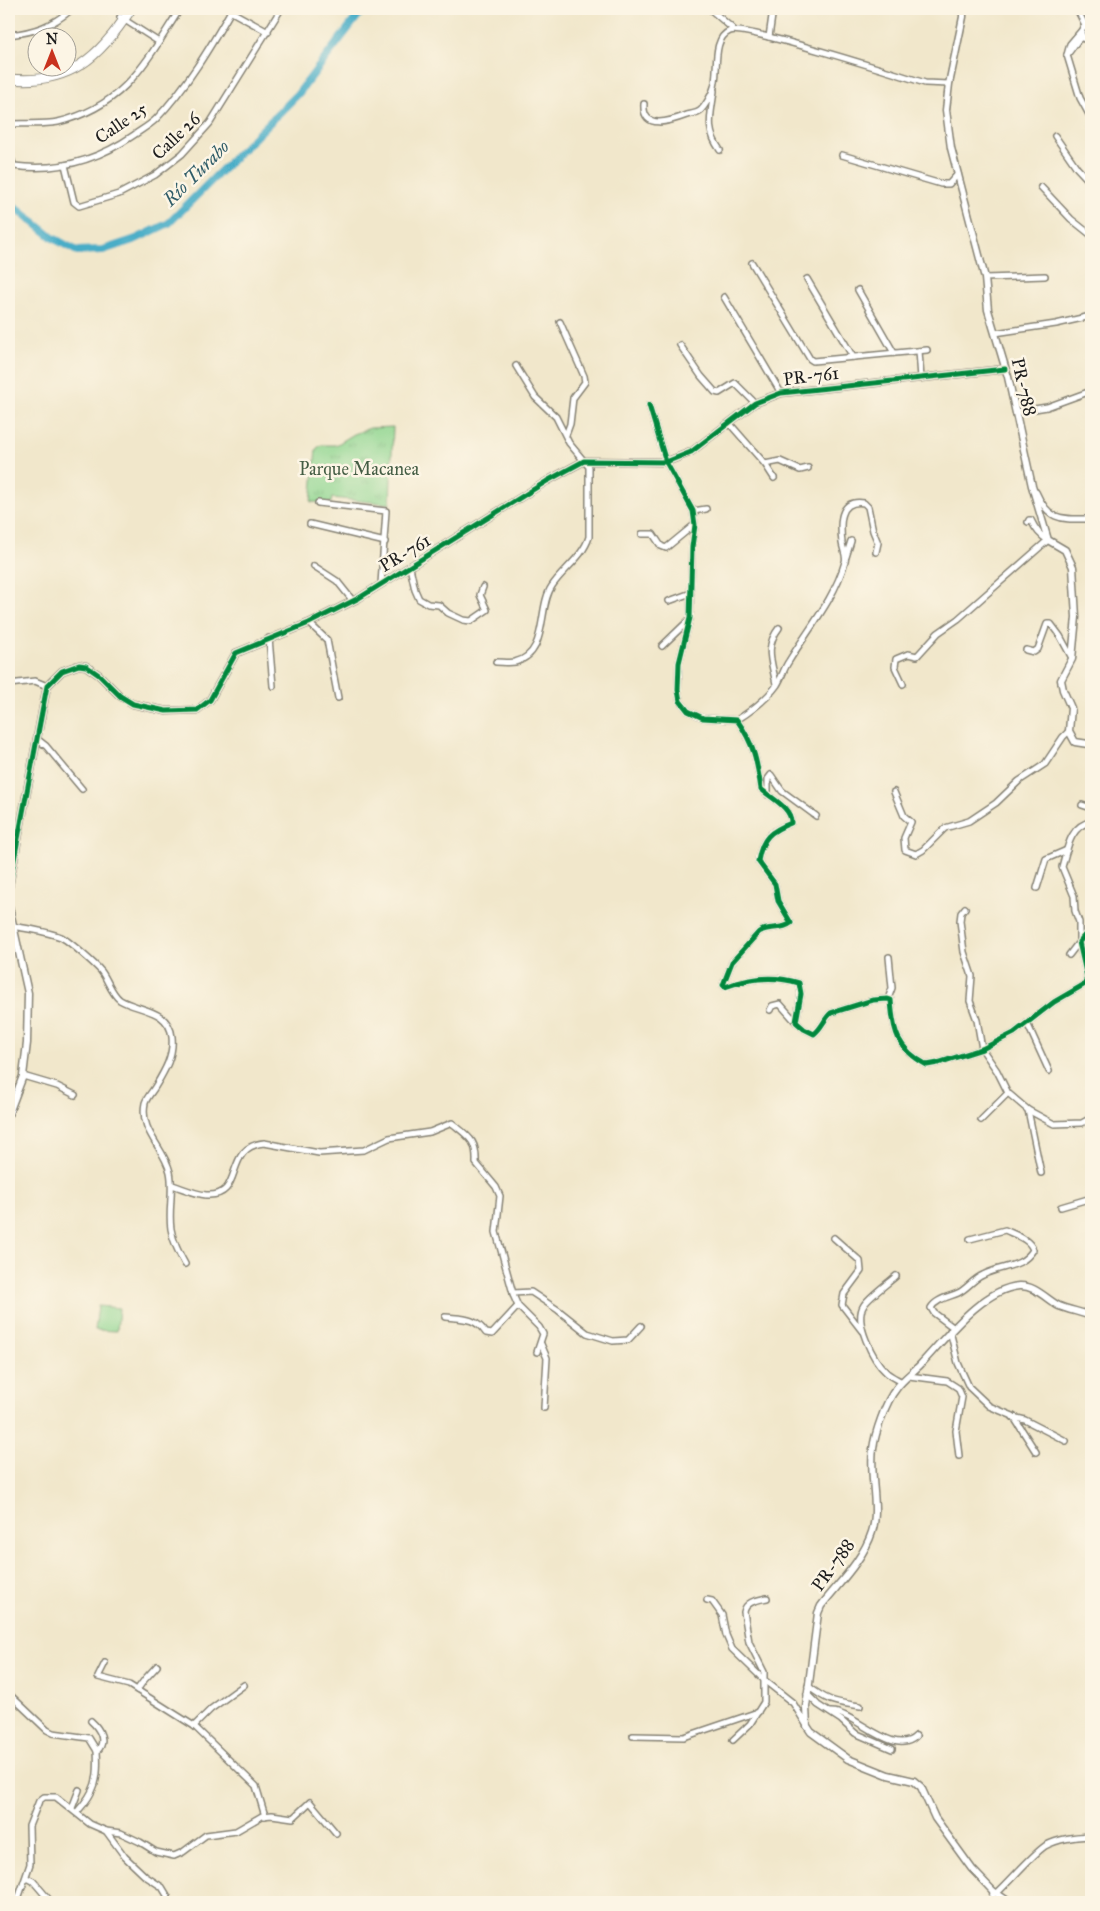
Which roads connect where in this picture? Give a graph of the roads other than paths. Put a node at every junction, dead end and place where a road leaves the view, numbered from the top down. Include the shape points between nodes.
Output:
1 (72, 9) edge
2 (126, 9) edge
3 (131, 9) edge
4 (180, 9) edge
5 (281, 9) edge
6 (710, 9) edge
7 (773, 9) edge
8 (963, 9) edge
9 (1077, 9) edge
10 (231, 10) edge
11 (122, 18) junction
12 (1088, 26) edge
13 (733, 29) junction
14 (1081, 30) junction
15 (268, 32) junction
16 (9, 35) edge
17 (769, 37) junction
18 (1082, 37) junction
19 (1091, 39) edge
20 (158, 42) junction
21 (1072, 45) junction
22 (78, 61) edge
23 (9, 74) edge
24 (28, 75) edge
25 (9, 79) edge
26 (948, 84) junction
27 (714, 89) junction
28 (644, 104) dead end
29 (1091, 118) edge
30 (9, 124) edge
31 (1055, 136) dead end
32 (720, 150) dead end
33 (9, 154) edge
34 (842, 155) dead end
35 (65, 165) junction
36 (958, 174) junction
37 (1091, 184) edge
38 (1041, 187) dead end
39 (1091, 235) edge
40 (752, 263) dead end
41 (1045, 276) dead end
42 (985, 278) junction
43 (807, 279) dead end
44 (858, 290) dead end
45 (724, 297) dead end
46 (1091, 316) edge
47 (560, 322) dead end
48 (995, 332) junction
49 (680, 346) dead end
50 (927, 350) dead end
51 (919, 351) junction
52 (894, 354) junction
53 (853, 357) junction
54 (516, 366) dead end
55 (1005, 369) junction
56 (921, 378) junction
57 (1091, 391) edge
58 (781, 393) junction
59 (755, 403) junction
60 (649, 405) dead end
61 (1016, 412) junction
62 (730, 424) junction
63 (566, 435) junction
64 (584, 461) junction
65 (666, 462) junction
66 (765, 464) junction
67 (808, 468) dead end
68 (774, 478) dead end
69 (1032, 486) junction
70 (318, 504) dead end
71 (706, 508) dead end
72 (693, 511) junction
73 (1091, 519) edge
74 (1028, 522) dead end
75 (310, 524) dead end
76 (695, 525) junction
77 (642, 534) dead end
78 (1048, 540) junction
79 (851, 541) dead end
80 (385, 542) junction
81 (876, 552) dead end
82 (846, 559) junction
83 (314, 566) dead end
84 (410, 567) junction
85 (381, 584) junction
86 (483, 587) dead end
87 (691, 593) junction
88 (353, 601) junction
89 (669, 601) dead end
90 (690, 618) junction
91 (308, 623) junction
92 (779, 628) dead end
93 (270, 638) junction
94 (662, 646) dead end
95 (1026, 650) dead end
96 (1072, 659) junction
97 (496, 662) dead end
98 (9, 684) edge
99 (903, 684) dead end
100 (776, 685) junction
101 (47, 686) junction
102 (273, 686) dead end
103 (338, 698) dead end
104 (737, 720) junction
105 (1069, 731) junction
106 (37, 739) junction
107 (1091, 743) edge
108 (82, 789) dead end
109 (894, 792) dead end
110 (768, 795) junction
111 (1082, 805) dead end
112 (1091, 808) edge
113 (816, 816) dead end
114 (1091, 822) edge
115 (1067, 850) junction
116 (9, 886) edge
117 (1037, 888) dead end
118 (9, 907) edge
119 (965, 908) dead end
120 (11, 926) edge
121 (1091, 928) edge
122 (1079, 942) junction
123 (1069, 954) dead end
124 (889, 957) dead end
125 (888, 998) junction
126 (770, 1010) dead end
127 (796, 1022) junction
128 (1027, 1023) junction
129 (982, 1049) junction
130 (1048, 1072) dead end
131 (22, 1076) junction
132 (1008, 1093) junction
133 (75, 1095) dead end
134 (1028, 1110) junction
135 (9, 1113) edge
136 (1091, 1118) edge
137 (981, 1120) dead end
138 (1041, 1173) dead end
139 (172, 1185) junction
140 (1091, 1200) edge
141 (1061, 1207) dead end
142 (834, 1238) dead end
143 (970, 1239) dead end
144 (185, 1264) dead end
145 (896, 1276) dead end
146 (513, 1293) junction
147 (518, 1306) junction
148 (1091, 1316) edge
149 (445, 1317) dead end
150 (641, 1326) dead end
151 (952, 1330) junction
152 (863, 1332) junction
153 (541, 1344) junction
154 (537, 1352) dead end
155 (910, 1376) junction
156 (902, 1382) junction
157 (544, 1408) dead end
158 (1013, 1416) junction
159 (1066, 1441) dead end
160 (1036, 1452) dead end
161 (959, 1456) dead end
162 (767, 1598) dead end
163 (707, 1600) dead end
164 (105, 1663) dead end
165 (157, 1666) dead end
166 (764, 1680) junction
167 (244, 1686) dead end
168 (808, 1686) junction
169 (137, 1690) junction
170 (9, 1694) edge
171 (807, 1694) junction
172 (860, 1706) dead end
173 (758, 1712) junction
174 (829, 1712) junction
175 (91, 1721) dead end
176 (194, 1726) junction
177 (807, 1726) junction
178 (633, 1736) dead end
179 (916, 1736) dead end
180 (733, 1740) dead end
181 (892, 1749) dead end
182 (97, 1751) junction
183 (79, 1790) dead end
184 (75, 1810) junction
185 (265, 1816) junction
186 (106, 1831) junction
187 (336, 1833) dead end
188 (1091, 1836) edge
189 (26, 1878) junction
190 (995, 1892) junction
191 (17, 1902) edge
192 (51, 1902) edge
193 (168, 1902) edge
194 (992, 1902) edge
195 (1009, 1902) edge

1 - 16 street via 58,21 30,33
2 - 11 main road
3 - 11 main road
4 - 20 street
5 - 15 street, Calle 26
6 - 13 street
7 - 17 street
8 - 26 street, PR-788 / PR-788
9 - 12 street
10 - 15 street
10 - 35 street, Calle 25 via 181,91 154,121 114,149
11 - 20 street
11 - 22 main road via 97,47
11 - 25 main road via 102,49 73,70 42,78
12 - 14 street
13 - 17 street
13 - 27 street via 721,39
14 - 18 street
14 - 21 street
15 - 35 street, Calle 26 via 210,123 182,154 155,175 119,194 79,206 74,202
17 - 26 street via 924,83
18 - 19 street
18 - 21 street
20 - 30 street via 128,85 95,109 57,122
21 - 29 street via 1067,54 1080,98
23 - 24 main road
26 - 36 street, PR-788 / PR-788 via 946,110
27 - 28 street via 700,110 670,121 647,119 643,112
27 - 32 street via 710,130
31 - 37 street
33 - 35 street, Calle 25 via 14,166
34 - 36 street via 941,184 949,184
36 - 42 street, PR-788 / PR-788
38 - 39 street
40 - 53 street via 810,359
41 - 42 street
42 - 48 street, PR-788 / PR-788 via 988,310
43 - 53 street
44 - 52 street
45 - 58 street
46 - 48 street
47 - 63 street via 584,376 584,382 573,398
48 - 55 street, PR-788 / PR-788
49 - 59 street via 715,392 719,393 735,383
50 - 51 street
51 - 52 street
51 - 56 street
52 - 53 street
54 - 63 street via 535,397 556,417
55 - 56 street, PR-761 / PR-761
55 - 61 street, PR-788 / PR-788
56 - 58 street, PR-761 / PR-761
57 - 61 street via 1047,407
58 - 59 street, PR-761 / PR-761
59 - 62 street, PR-761 / PR-761
60 - 65 street
61 - 69 street, PR-788 / PR-788
62 - 65 street, PR-761 / PR-761 via 691,452
62 - 66 street
63 - 64 street via 568,443
64 - 65 street, PR-761 / PR-761
64 - 84 street, PR-761 / PR-761
64 - 97 street via 590,467 587,543 551,587 540,632 528,656 516,662
65 - 72 street
66 - 67 street via 780,461 800,470
66 - 68 street
69 - 73 street via 1050,515
69 - 78 street, PR-788 / PR-788
70 - 80 street via 386,511
71 - 72 street
72 - 76 street
74 - 78 street via 1030,519 1042,537
75 - 80 street
76 - 77 street via 666,548 653,534
76 - 87 street
78 - 96 street via 1065,550 1073,567 1076,617
78 - 99 street via 938,633 917,656 908,654 896,659 895,667
79 - 82 street
80 - 85 street
81 - 82 street via 878,543 868,507 864,502 855,501 846,506 841,517
82 - 100 street via 826,605
83 - 88 street via 337,581
84 - 85 street, PR-761 / PR-761
84 - 86 street via 419,599 440,605 463,620 471,621 487,610 480,595
85 - 88 street, PR-761 / PR-761
87 - 89 street
87 - 90 street
88 - 91 street, PR-761 / PR-761
90 - 94 street
90 - 104 street via 679,663 680,701 688,711 704,718
91 - 93 street, PR-761 / PR-761
91 - 103 street via 327,640
92 - 100 street via 770,646
93 - 101 street, PR-761 / PR-761 via 236,653 210,700 197,710 166,711 133,704 86,666 62,671
93 - 102 street
95 - 96 street via 1038,650 1045,628 1050,624
96 - 105 street via 1061,680 1071,708
98 - 101 street via 35,680
100 - 104 street via 753,710
101 - 106 street
104 - 110 street via 748,736 761,789
105 - 107 street via 1075,742
105 - 109 street via 1045,764 969,821 945,828 916,854 905,850 904,838 910,822
106 - 108 street
106 - 116 street
110 - 113 street via 771,775 782,791
110 - 127 street via 786,809 791,823 766,837 760,847 758,861 775,884 778,901 791,923 785,928 759,932 732,962 723,985 766,978 799,983 801,994
111 - 112 street
114 - 115 street via 1079,826
115 - 117 street via 1046,859
115 - 122 street via 1062,867 1074,896
118 - 120 street
119 - 129 street via 960,913 960,921 964,952 972,976 970,1001
120 - 131 street via 28,993
120 - 139 street via 62,938 101,971 121,1000 158,1014 168,1025 172,1037 170,1058 146,1101 144,1118 148,1132 164,1156
121 - 122 street
122 - 123 street
122 - 128 street via 1086,984 1054,1002
124 - 125 street via 892,988
125 - 127 street via 831,1013 814,1034
125 - 129 street via 898,1040 909,1054 927,1065
126 - 127 street via 780,1004
128 - 129 street
128 - 130 street
129 - 132 street
131 - 133 street
131 - 135 street
132 - 134 street
132 - 137 street
134 - 136 street via 1054,1124 1082,1123
134 - 138 street
139 - 144 street via 171,1229 175,1246
139 - 146 street via 205,1195 219,1194 230,1185 238,1159 257,1144 319,1152 364,1150 389,1138 430,1132 452,1123 472,1140 477,1149 476,1164 500,1196 496,1232
140 - 141 street
142 - 152 street via 860,1261 862,1271 844,1294 842,1305
143 - 151 street via 1005,1230 1026,1240 1034,1250 1022,1262 982,1275 960,1292 934,1303 931,1308 934,1313
145 - 152 street via 864,1304 860,1314
146 - 147 street
146 - 150 street via 531,1292 587,1333 613,1341 628,1340
147 - 149 street via 492,1334 486,1333 475,1322
147 - 153 street via 539,1327 543,1334
148 - 151 street, PR-788 / PR-788 via 1059,1306 1039,1292 1020,1286 986,1300
151 - 155 street, PR-788 / PR-788
151 - 158 street via 958,1363 969,1387 989,1406
152 - 156 street via 878,1364 887,1374
153 - 154 street
153 - 157 street via 547,1358
155 - 156 street, PR-788 / PR-788
155 - 161 street via 947,1381 958,1388 962,1397 956,1432
156 - 168 street, PR-788 / PR-788 via 889,1403 872,1449 875,1520 872,1534 855,1564 818,1613
158 - 159 street
158 - 160 street
162 - 166 street via 752,1601 744,1612 749,1642 764,1672
163 - 166 street via 712,1601 722,1615 732,1649
164 - 169 street via 98,1678
165 - 169 street
166 - 173 street via 764,1702
166 - 177 street via 792,1703
167 - 176 street via 211,1709
168 - 171 street, PR-788 / PR-788
168 - 172 street via 832,1702
169 - 176 street
170 - 182 street via 47,1730 89,1738
171 - 174 street
171 - 177 street, PR-788 / PR-788
173 - 178 street via 684,1737
173 - 180 street
174 - 179 street via 893,1740 906,1741
174 - 181 street via 855,1733
175 - 182 street via 102,1736
176 - 185 street via 256,1786
177 - 190 street via 848,1759 888,1775 914,1781 921,1787 935,1818 956,1849
182 - 184 street via 98,1770 94,1787 89,1800
183 - 184 street
184 - 186 street via 90,1824
184 - 189 street via 56,1797 44,1797 39,1801 29,1826 30,1864
185 - 186 street via 236,1830 206,1835 174,1856 156,1852 121,1833
185 - 187 street via 294,1818 310,1802
186 - 193 street via 145,1876 162,1887
188 - 190 street via 1054,1842 1044,1847
189 - 191 street
189 - 192 street via 33,1881
190 - 194 street
190 - 195 street

